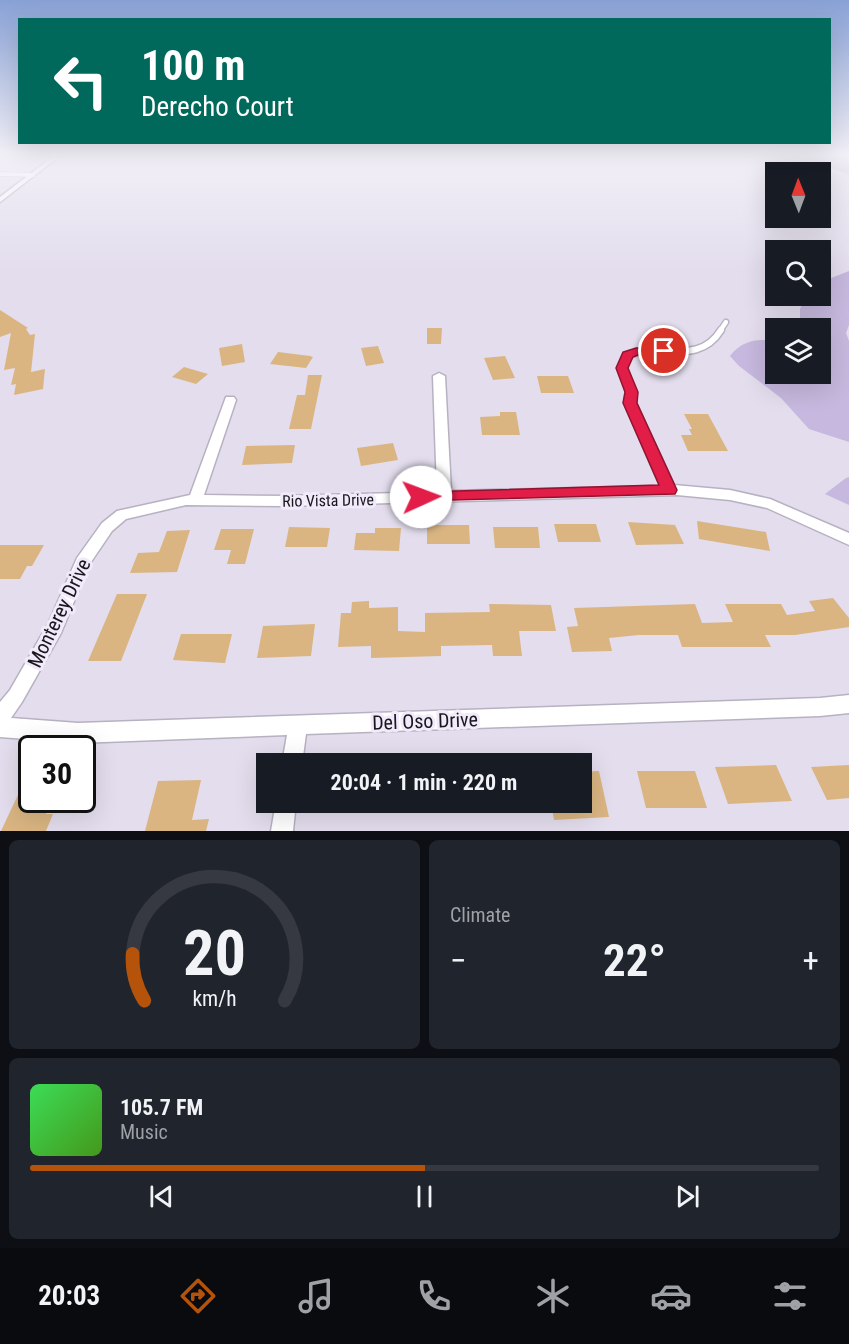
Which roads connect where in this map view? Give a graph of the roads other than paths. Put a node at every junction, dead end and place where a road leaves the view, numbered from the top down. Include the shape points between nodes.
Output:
1 (726, 322) dead end
2 (439, 376) dead end
3 (230, 400) dead end
4 (630, 403) joint
5 (669, 490) junction
6 (444, 497) junction
7 (195, 500) junction
8 (849, 539) edge
9 (849, 704) edge
10 (0, 717) edge
11 (298, 725) junction
12 (0, 728) edge
13 (294, 753) edge
14 (284, 813) edge
15 (282, 831) edge

1 - 4 lane via 718,338 706,348 690,353 628,355 622,368 631,392
2 - 6 street
3 - 7 street
4 - 5 street
5 - 6 street, Rio Vista Drive
5 - 8 street, Rio Vista Drive via 730,495 770,504
6 - 7 street, Rio Vista Drive
7 - 10 street, Monterey Drive via 122,515 106,527 81,561 55,628
9 - 11 street, Del Oso Drive
11 - 12 street, Del Oso Drive via 78,733
11 - 13 street
14 - 15 street

